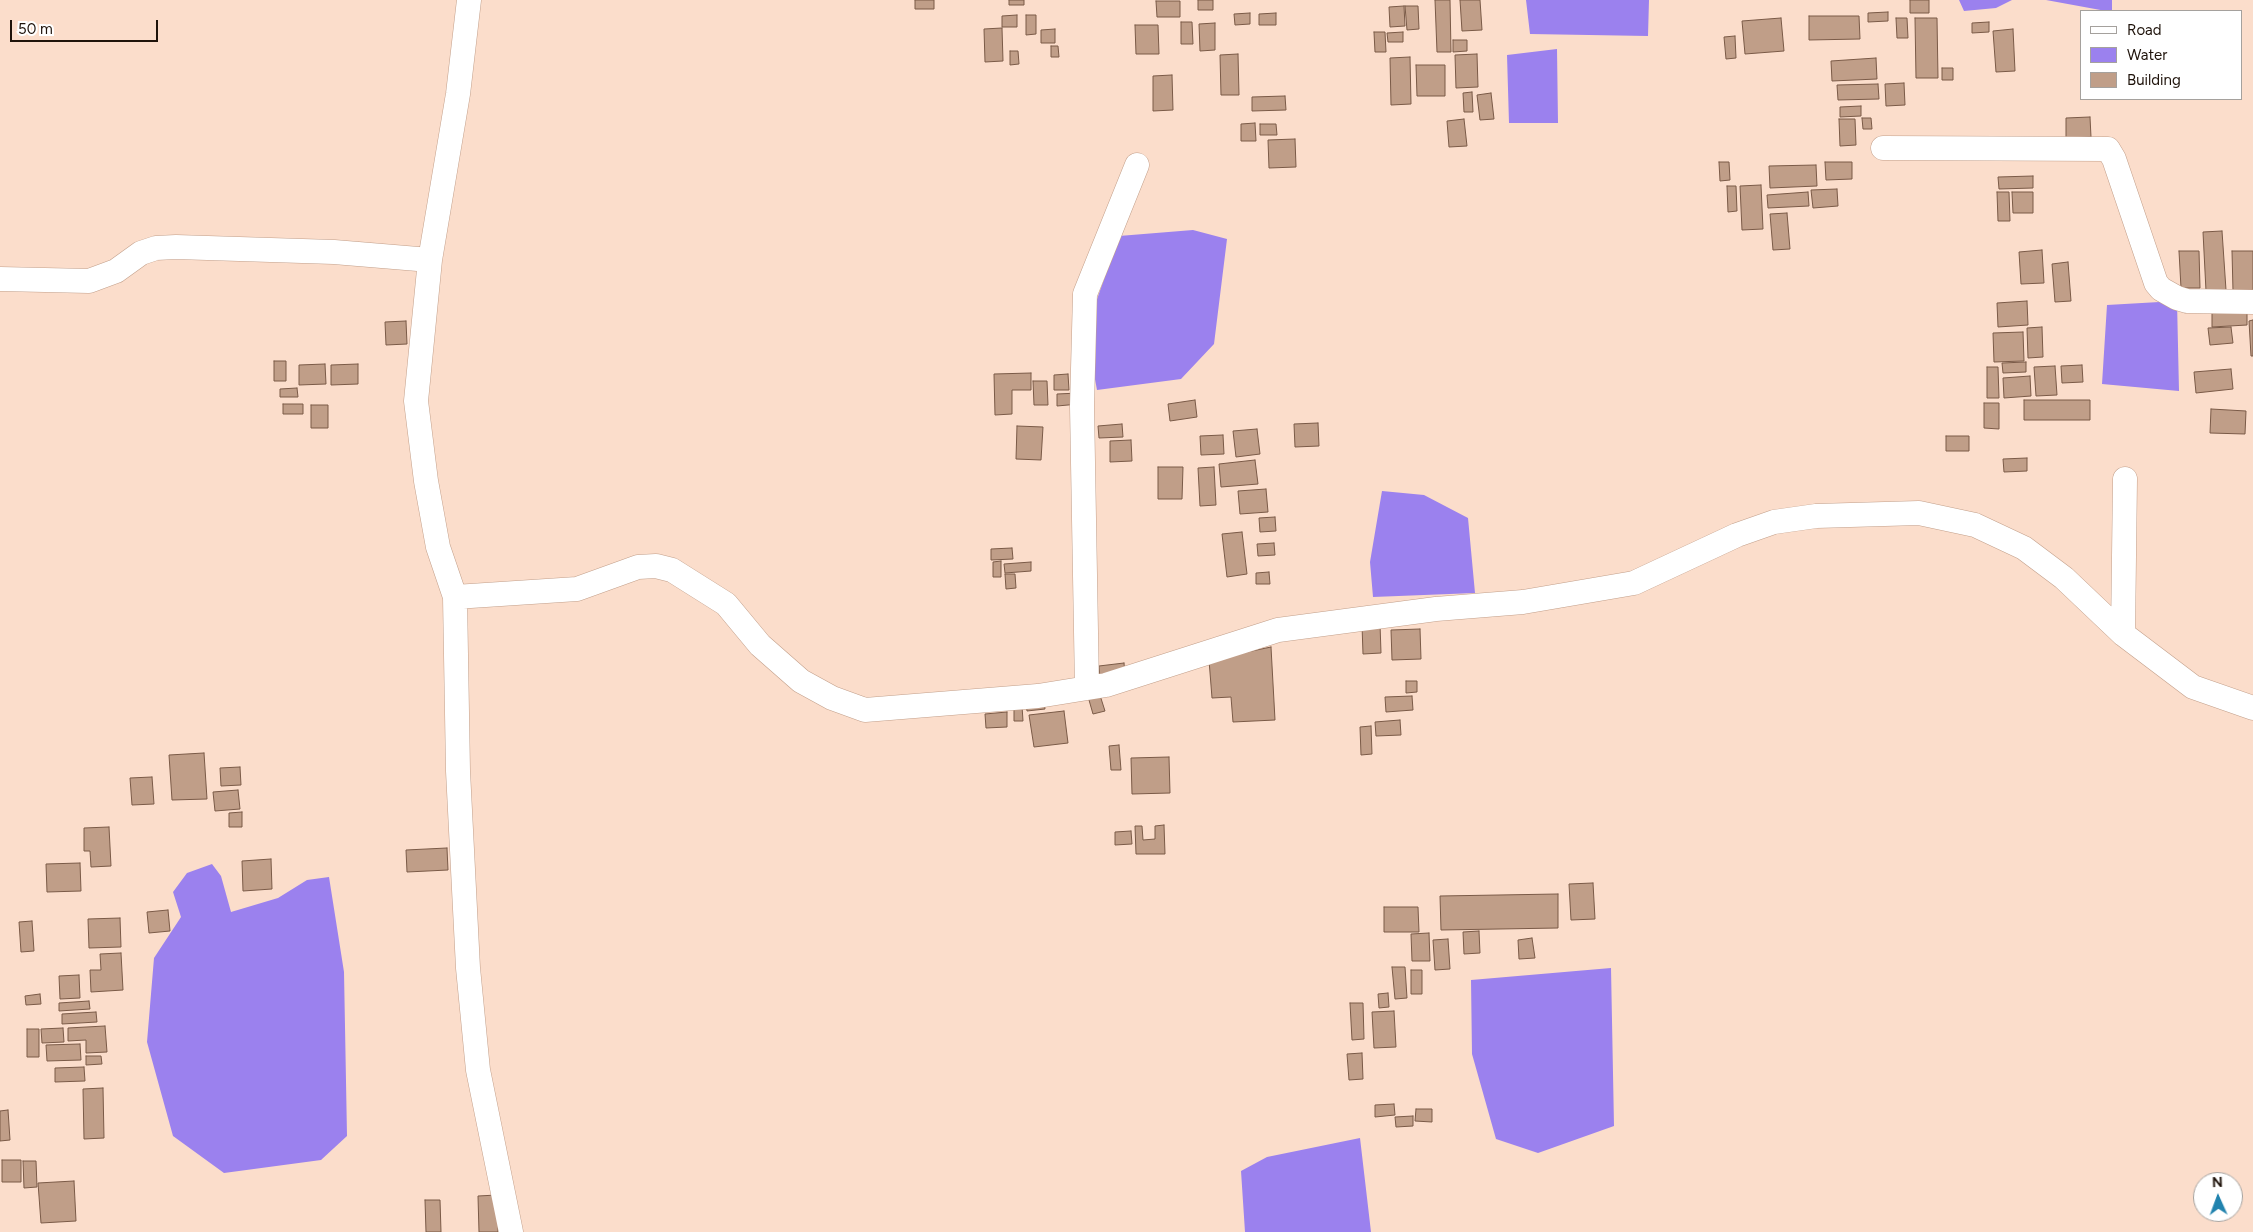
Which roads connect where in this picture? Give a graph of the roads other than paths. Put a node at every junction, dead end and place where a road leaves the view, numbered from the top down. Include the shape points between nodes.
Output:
1 (469, 0) edge
2 (1883, 148) dead end
3 (1137, 165) dead end
4 (430, 260) junction
5 (0, 279) edge
6 (2253, 302) edge
7 (2125, 479) dead end
8 (455, 597) junction
9 (2123, 634) junction
10 (1087, 688) junction
11 (2253, 708) edge
12 (511, 1232) edge

1 - 4 street via 458,94
2 - 6 street via 2108,149 2160,289 2187,301
3 - 10 street via 1085,294 1082,406
4 - 5 street via 334,252 176,247 141,253 116,271 89,281
4 - 8 street via 416,401 438,547
7 - 9 street
8 - 10 street via 577,589 638,567 656,566 672,570 726,604 760,645 801,681 832,698 865,710 1038,696
8 - 12 street via 458,771 468,968 478,1070
9 - 10 street via 2064,578 2024,548 1975,525 1920,513 1816,516 1774,522 1737,535 1634,583 1523,602 1436,608 1278,630 1106,685
9 - 11 street via 2193,687

